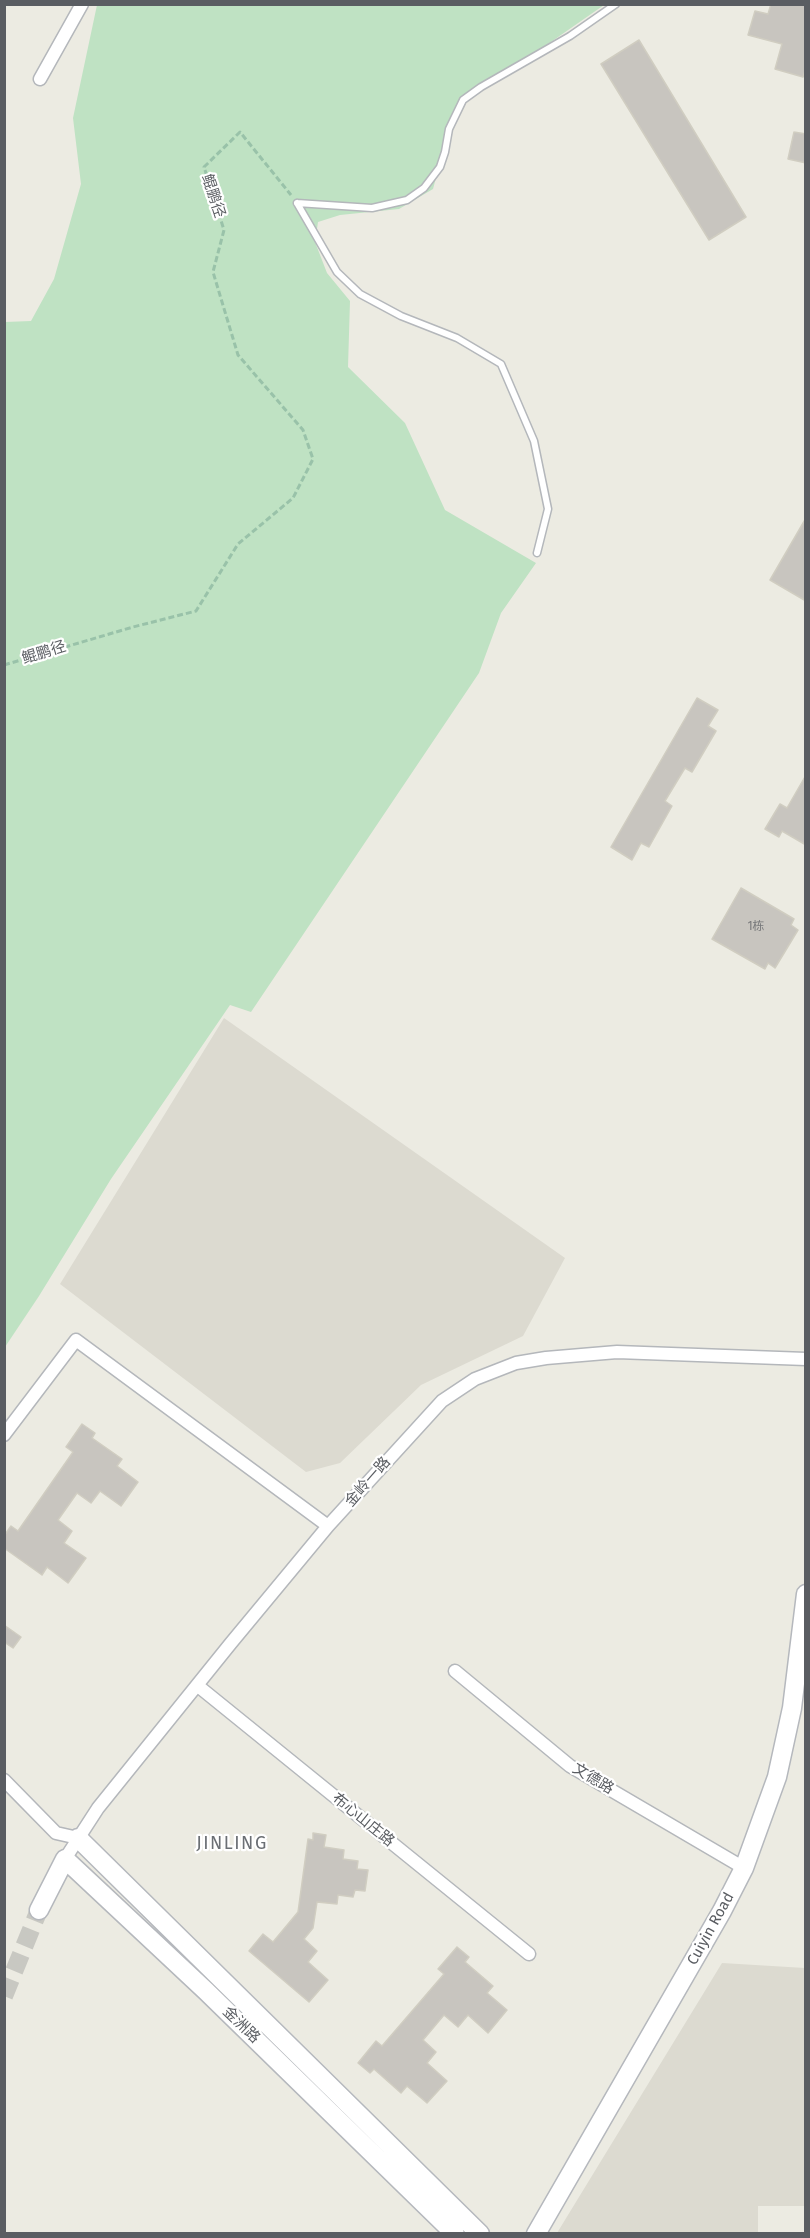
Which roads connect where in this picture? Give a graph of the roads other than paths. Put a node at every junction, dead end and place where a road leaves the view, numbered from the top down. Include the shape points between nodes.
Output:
1 (82, 4) edge
2 (616, 4) edge
3 (40, 79) dead end
4 (537, 553) dead end
5 (806, 1359) edge
6 (4, 1435) edge
7 (328, 1526) junction
8 (806, 1594) edge
9 (455, 1671) dead end
10 (198, 1686) junction
11 (4, 1780) edge
12 (56, 1833) junction
13 (78, 1838) junction
14 (65, 1859) junction
15 (744, 1868) junction
16 (39, 1910) tunnel mouth
17 (529, 1954) dead end
18 (455, 2234) edge
19 (480, 2234) edge
20 (536, 2234) edge

1 - 3 street
2 - 4 lane via 463,100 449,129 440,167 424,188 407,200 372,208 297,203 337,272 360,294 400,316 457,338 501,364 534,441 546,498 548,509
5 - 7 street, 金岭一路 via 617,1352 516,1363 475,1379 442,1401
6 - 7 street via 76,1340
7 - 10 street, 金岭一路
8 - 15 street, Cuiyin Road via 792,1708 777,1777
9 - 15 street, 文德路 via 570,1766
10 - 13 street, 金岭一路
10 - 17 street, 布心山庄路
11 - 12 street
12 - 13 street
12 - 14 street
13 - 14 street, 金岭一路
13 - 19 street, 金洲路
14 - 16 street
14 - 18 street, 金洲路
15 - 20 street, Cuiyin Road

